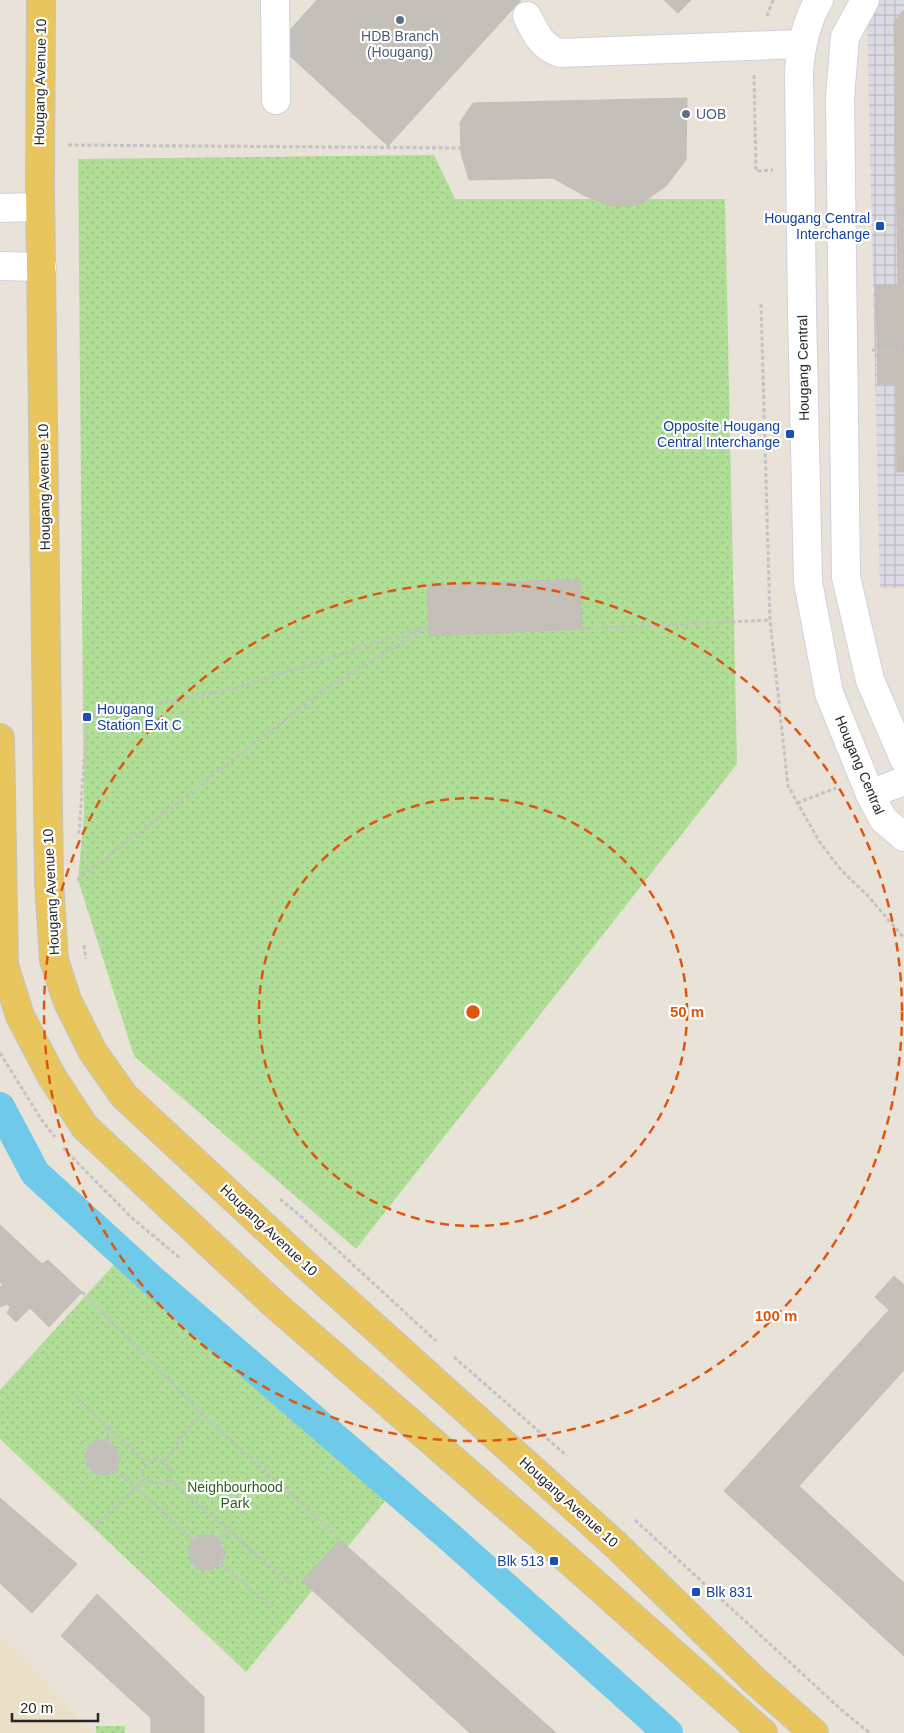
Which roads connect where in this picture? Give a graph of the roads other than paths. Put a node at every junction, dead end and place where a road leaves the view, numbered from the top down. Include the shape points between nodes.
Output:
1 (41, 0) edge
2 (275, 0) edge
3 (819, 0) edge
4 (865, 0) edge
5 (527, 16) dead end
6 (802, 44) junction
7 (276, 100) dead end
8 (40, 207) junction
9 (0, 208) edge
10 (0, 266) edge
11 (42, 267) junction
12 (0, 738) edge
13 (904, 759) edge
14 (904, 781) edge
15 (870, 794) junction
16 (893, 814) edge
17 (904, 837) edge
18 (812, 1732) edge
19 (763, 1733) edge

1 - 8 main road, Hougang Avenue 10
2 - 7 street
3 - 6 street, Hougang Central
4 - 13 street via 845,37 840,98 846,577 870,680
5 - 6 street via 538,38 551,50 560,53
6 - 15 street, Hougang Central via 799,71 808,582 829,693
8 - 9 street
8 - 11 main road, Hougang Avenue 10
10 - 11 street
11 - 18 main road, Hougang Avenue 10 via 49,882 54,960 67,1000 93,1052 124,1096 616,1545
12 - 19 main road via 4,965 20,1016 52,1077 85,1126 274,1304
14 - 15 street
15 - 16 street, Hougang Central
16 - 17 street, Hougang Central

